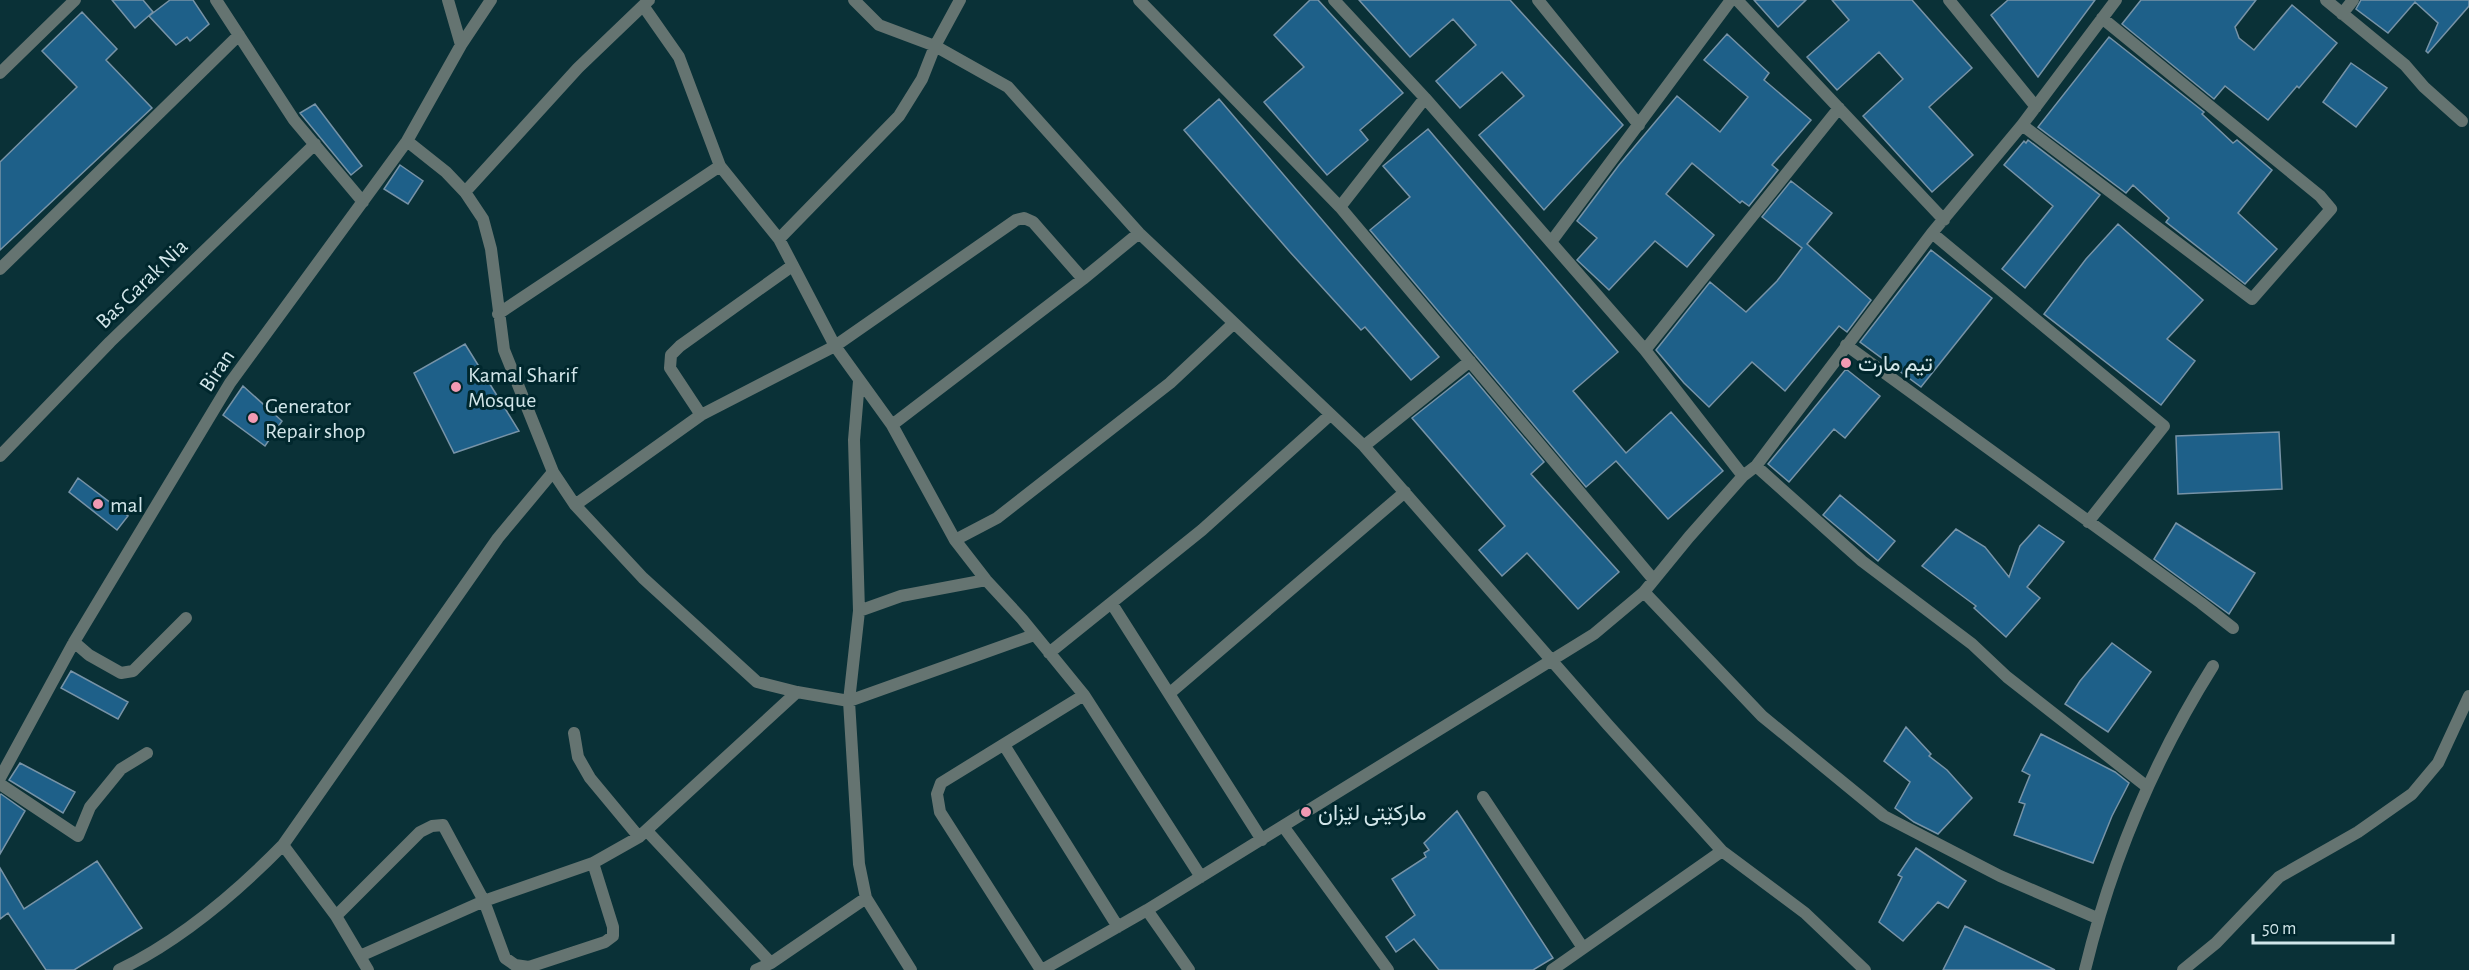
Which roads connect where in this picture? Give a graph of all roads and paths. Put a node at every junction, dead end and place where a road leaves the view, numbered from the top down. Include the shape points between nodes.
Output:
1 (75, 0) edge
2 (216, 0) edge
3 (448, 0) edge
4 (491, 0) edge
5 (854, 0) edge
6 (960, 0) edge
7 (1139, 0) edge
8 (1334, 0) edge
9 (1538, 0) edge
10 (1731, 0) edge
11 (1737, 0) edge
12 (1949, 0) edge
13 (2116, 0) edge
14 (2326, 0) edge
15 (2353, 0) edge
16 (647, 3) edge
17 (2342, 14) junction
18 (2102, 18) junction
19 (239, 35) junction
20 (460, 45) junction
21 (935, 46) junction
22 (0, 73) edge
23 (1425, 98) junction
24 (2036, 107) junction
25 (1839, 108) junction
26 (2462, 121) dead end
27 (1639, 125) junction
28 (2022, 125) junction
29 (407, 141) junction
30 (315, 144) junction
31 (720, 166) junction
32 (465, 192) junction
33 (363, 201) junction
34 (1340, 207) junction
35 (1944, 220) junction
36 (1139, 233) junction
37 (1932, 233) junction
38 (779, 239) junction
39 (1551, 242) junction
40 (792, 266) junction
41 (0, 269) edge
42 (1083, 279) junction
43 (498, 314) junction
44 (1234, 323) junction
45 (1846, 345) junction
46 (835, 346) junction
47 (1645, 350) junction
48 (1470, 362) junction
49 (859, 381) junction
50 (701, 415) junction
51 (1330, 415) junction
52 (892, 425) junction
53 (1364, 446) junction
54 (0, 456) edge
55 (1756, 466) junction
56 (553, 472) junction
57 (1743, 476) junction
58 (1405, 492) junction
59 (575, 505) junction
60 (2088, 522) junction
61 (955, 540) junction
62 (1653, 579) junction
63 (986, 580) junction
64 (1644, 592) junction
65 (1112, 604) junction
66 (859, 611) junction
67 (186, 618) dead end
68 (2233, 628) dead end
69 (1034, 635) junction
70 (74, 642) junction
71 (1049, 652) junction
72 (1553, 660) junction
73 (2213, 666) dead end
74 (797, 692) junction
75 (1170, 693) junction
76 (1084, 695) junction
77 (2469, 696) edge
78 (849, 701) junction
79 (574, 733) dead end
80 (1004, 746) junction
81 (147, 753) dead end
82 (0, 778) edge
83 (0, 784) edge
84 (2146, 786) junction
85 (1482, 797) dead end
86 (1283, 826) junction
87 (643, 834) junction
88 (1262, 840) junction
89 (283, 845) junction
90 (1722, 851) junction
91 (593, 863) junction
92 (1201, 877) junction
93 (866, 898) junction
94 (484, 901) junction
95 (1147, 910) junction
96 (336, 916) junction
97 (2097, 918) junction
98 (1118, 927) junction
99 (1583, 948) junction
100 (360, 956) junction
101 (771, 963) junction
102 (135, 966) edge
103 (119, 970) edge
104 (368, 970) edge
105 (756, 970) edge
106 (911, 970) edge
107 (1041, 970) edge
108 (1189, 970) edge
109 (1388, 970) edge
110 (1552, 970) edge
111 (1865, 970) edge
112 (2085, 970) edge
113 (2182, 970) edge

1 - 22 street
2 - 19 street
3 - 20 street
4 - 20 street, Biran
5 - 21 street via 879,25
6 - 21 street
7 - 34 street
8 - 23 street
9 - 27 street
10 - 27 street
11 - 25 street
12 - 24 street
13 - 18 street
14 - 17 street
15 - 17 street
16 - 31 street via 679,57
16 - 32 street via 578,68
17 - 26 street via 2405,64
18 - 24 street
18 - 28 street via 2331,209 2252,299
19 - 30 street via 294,120
19 - 41 street
20 - 29 street, Biran
21 - 36 street via 1008,87
21 - 38 street via 922,79 899,116
23 - 34 street
23 - 39 street
24 - 28 street
25 - 35 street
25 - 47 street
27 - 39 street
28 - 35 street
29 - 32 street
29 - 33 street, Biran
30 - 33 street
30 - 54 street, Bas Garak Nia via 110,342
31 - 38 street
31 - 43 street
32 - 43 street via 483,219 491,249
33 - 70 street, Biran via 230,383
34 - 48 street
35 - 37 street
36 - 42 street
36 - 44 street
37 - 45 street
37 - 60 street via 2164,426
38 - 40 street
39 - 47 street
40 - 46 street
40 - 50 street via 671,355 670,368
42 - 46 street via 1033,222 1016,220
42 - 52 street
43 - 56 street via 504,350
44 - 51 street
44 - 61 street via 1170,383 997,518
45 - 55 street
45 - 60 street
46 - 49 street
46 - 50 street
47 - 57 street
48 - 53 street
48 - 62 street
49 - 52 street
49 - 66 street via 854,440
50 - 59 street
51 - 53 street
51 - 65 street via 1202,530
52 - 61 street
53 - 58 street
55 - 57 street
55 - 84 street via 1862,561 1972,644 2007,677
56 - 59 street
56 - 89 street via 498,537
57 - 62 street
58 - 72 street
58 - 75 street
59 - 74 street via 693,627 757,682
60 - 68 street
61 - 63 street
62 - 64 street
63 - 66 street via 901,596
63 - 69 street
64 - 72 street via 1594,634
64 - 97 street via 1762,716 1884,816 2000,876
65 - 71 street
65 - 75 street
66 - 78 street
67 - 70 street via 133,671 121,674
69 - 71 street
69 - 78 street
70 - 82 street, Biran
71 - 76 street
72 - 86 street
72 - 90 street
73 - 84 street via 2167,742
74 - 78 street
74 - 87 street
75 - 88 street
76 - 80 street
76 - 92 street
77 - 113 street via 2438,763 2412,794 2358,832 2279,877 2216,942
78 - 93 street via 859,864
79 - 87 street via 578,757 590,778
80 - 98 street
80 - 107 street via 941,783 938,803 940,812
81 - 83 street via 121,769 90,807 78,836
84 - 97 street
85 - 99 street
86 - 88 street
86 - 109 street
87 - 91 street
87 - 101 street
88 - 92 street
89 - 96 street
89 - 102 street via 244,885
90 - 99 street
90 - 111 street via 1805,913
91 - 94 street
91 - 94 street via 614,927 613,936 604,942 529,967 515,965 505,958
92 - 95 street
93 - 101 street
93 - 106 street
94 - 96 street via 443,825 432,826 420,832
94 - 100 street
95 - 98 street
95 - 108 street
96 - 100 street
97 - 112 street
98 - 107 street
99 - 110 street
100 - 104 street
101 - 105 street
102 - 103 street

